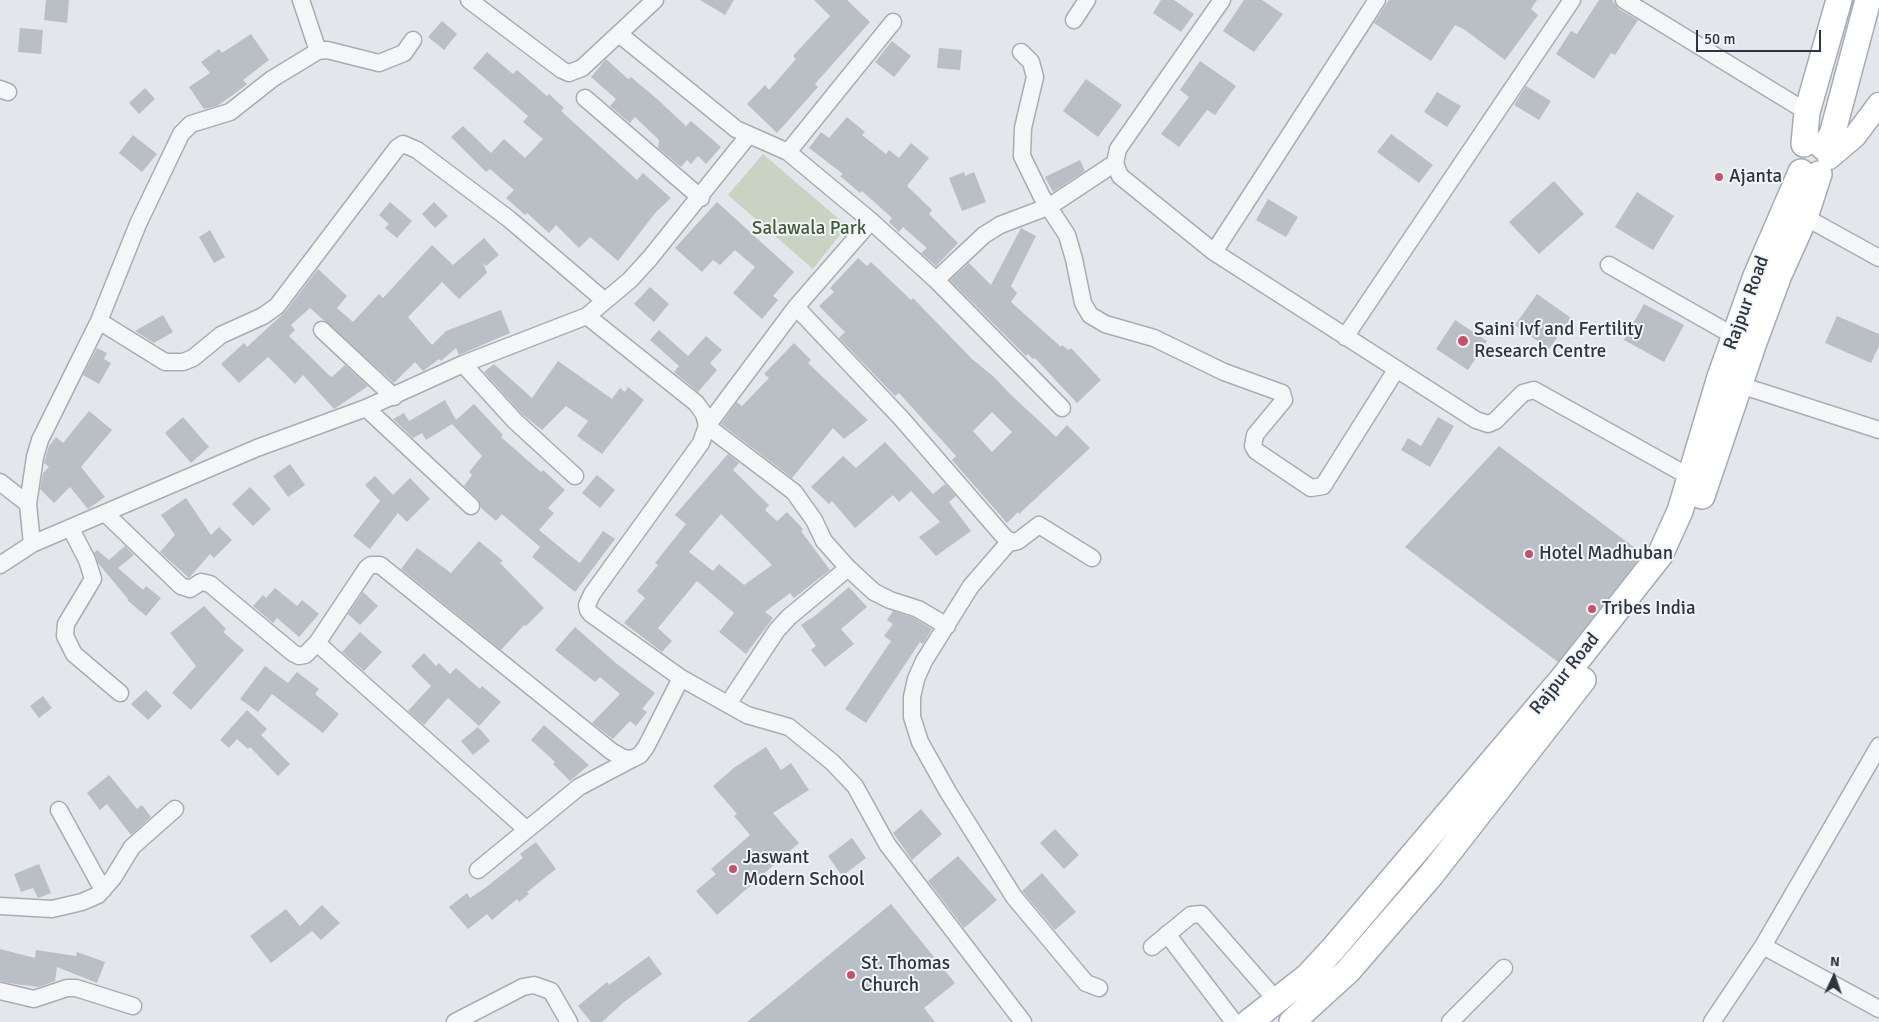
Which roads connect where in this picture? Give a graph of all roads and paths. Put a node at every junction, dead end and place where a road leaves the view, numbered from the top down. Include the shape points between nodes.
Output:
1 (301, 0) edge
2 (469, 0) edge
3 (655, 0) edge
4 (1087, 0) edge
5 (1222, 0) edge
6 (1377, 0) edge
7 (1572, 0) edge
8 (1624, 0) edge
9 (1839, 0) edge
10 (1868, 0) edge
11 (1074, 20) dead end
12 (892, 22) dead end
13 (619, 34) junction
14 (413, 40) dead end
15 (318, 51) junction
16 (1021, 52) dead end
17 (585, 98) dead end
18 (1879, 104) edge
19 (1807, 112) junction
20 (748, 136) junction
21 (788, 152) junction
22 (1815, 159) junction
23 (1115, 163) junction
24 (701, 198) junction
25 (1050, 206) junction
26 (1805, 216) junction
27 (871, 221) junction
28 (1214, 252) junction
29 (1879, 258) edge
30 (1609, 265) dead end
31 (936, 280) junction
32 (604, 301) junction
33 (796, 307) junction
34 (587, 316) junction
35 (100, 321) junction
36 (322, 330) dead end
37 (1734, 336) junction
38 (1345, 337) junction
39 (463, 364) junction
40 (1396, 370) junction
41 (1740, 385) junction
42 (394, 396) junction
43 (366, 408) junction
44 (1062, 408) dead end
45 (707, 426) junction
46 (1879, 430) edge
47 (575, 476) dead end
48 (1690, 477) junction
49 (0, 482) edge
50 (28, 504) junction
51 (471, 506) dead end
52 (106, 514) junction
53 (71, 528) junction
54 (1010, 541) junction
55 (32, 544) junction
56 (1092, 558) dead end
57 (0, 565) edge
58 (848, 568) junction
59 (947, 626) junction
60 (317, 644) junction
61 (681, 678) junction
62 (120, 693) dead end
63 (728, 704) junction
64 (1879, 746) edge
65 (632, 759) junction
66 (175, 809) dead end
67 (59, 810) dead end
68 (526, 829) junction
69 (478, 870) dead end
70 (103, 890) junction
71 (0, 906) edge
72 (1167, 934) junction
73 (1763, 946) junction
74 (1152, 947) dead end
75 (1504, 968) dead end
76 (1099, 988) dead end
77 (0, 991) edge
78 (1277, 1001) junction
79 (133, 1006) dead end
80 (1879, 1009) edge
81 (455, 1022) edge
82 (569, 1022) edge
83 (1023, 1022) edge
84 (1234, 1022) edge
85 (1249, 1022) edge
86 (1292, 1022) edge
87 (1450, 1022) edge
88 (1712, 1022) edge

1 - 15 street
2 - 13 street via 569,73 582,68
3 - 13 street
4 - 11 street
5 - 23 street via 1118,149
6 - 28 street
7 - 38 street
8 - 19 street
9 - 19 main road, Rajpur Road
10 - 22 main road, Rajpur Road via 1832,135
12 - 21 street
13 - 20 street
14 - 15 street via 404,53 379,63 327,50
15 - 35 street via 272,79 230,112 185,129 147,202
16 - 25 street via 1031,62 1035,77 1023,128 1022,156 1042,197
17 - 24 street
18 - 22 street via 1855,136
19 - 22 main road, Rajpur Road
20 - 21 street
20 - 24 street
21 - 27 street
22 - 26 main road, Rajpur Road
22 - 37 main road, Rajpur Road via 1756,276
23 - 25 street
23 - 28 street via 1120,176
24 - 32 street via 630,280
25 - 31 street via 1000,225
25 - 40 street via 1067,235 1083,304 1090,315 1105,324 1154,338 1224,372 1282,393 1284,400 1255,435 1253,446 1311,488 1323,486
26 - 29 street
26 - 41 main road, Rajpur Road via 1778,275
27 - 31 street
27 - 33 street
28 - 38 street
30 - 37 street
31 - 44 street
32 - 34 street
32 - 35 street via 509,219 418,150 403,144 278,306 222,335 192,358 183,362 165,362
33 - 45 street
33 - 54 street via 901,418
34 - 39 street
34 - 45 street via 696,403
35 - 50 street via 40,440
36 - 42 street
37 - 48 main road, Rajpur Road
38 - 40 street
39 - 42 street
39 - 47 street via 515,421
40 - 48 street via 1476,420 1488,424 1495,422 1523,393 1534,390
41 - 46 street
41 - 86 main road, Rajpur Road via 1700,500 1687,531 1663,571 1431,875 1348,971
42 - 43 street
43 - 51 street
43 - 52 street via 257,448
45 - 58 street via 794,492 808,509 824,541
45 - 61 street via 701,443 587,605 591,614
48 - 78 main road, Rajpur Road via 1672,532 1654,563 1563,678 1333,949 1308,976
49 - 50 street
50 - 55 street
52 - 53 street
52 - 60 street via 184,588 190,589 201,582 210,584 293,653 305,655
53 - 55 street
53 - 62 street via 93,579 66,624 65,636 74,654
54 - 56 street via 1018,541 1039,525
54 - 59 street via 971,586
55 - 57 street
58 - 59 street via 882,598 918,609
58 - 63 street via 777,630
59 - 76 street via 916,679 912,718 920,742 1014,897 1086,983
60 - 65 street via 367,568 380,565 611,751
60 - 68 street
61 - 63 street
61 - 65 street via 646,747
63 - 83 street via 748,715 789,727 844,774 855,786 887,844
64 - 73 street
65 - 68 street via 579,787
66 - 70 street via 132,848
67 - 70 street
68 - 69 street
70 - 71 street via 82,902 52,909
72 - 74 street
72 - 78 street via 1191,915 1201,914
72 - 84 street
73 - 80 street
73 - 88 street
75 - 87 street
77 - 79 street via 34,999 76,988
78 - 85 main road, Rajpur Road
81 - 82 street via 523,987 534,985 551,991

